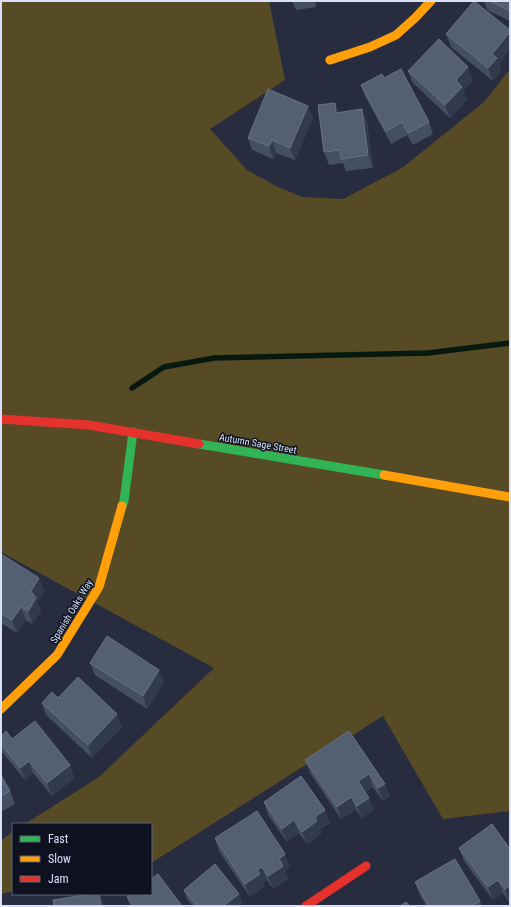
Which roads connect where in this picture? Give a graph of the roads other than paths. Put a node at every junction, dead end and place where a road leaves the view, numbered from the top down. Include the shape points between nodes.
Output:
1 (431, 1) edge
2 (330, 60) dead end
3 (1, 419) edge
4 (133, 432) junction
5 (510, 497) edge
6 (1, 709) edge
7 (366, 866) dead end
8 (306, 906) edge

1 - 2 street via 396,35 370,47
3 - 4 street, Autumn Sage Street via 89,425
4 - 5 street, Autumn Sage Street
4 - 6 street, Spanish Oaks Way via 124,501 99,587 57,655
7 - 8 street

